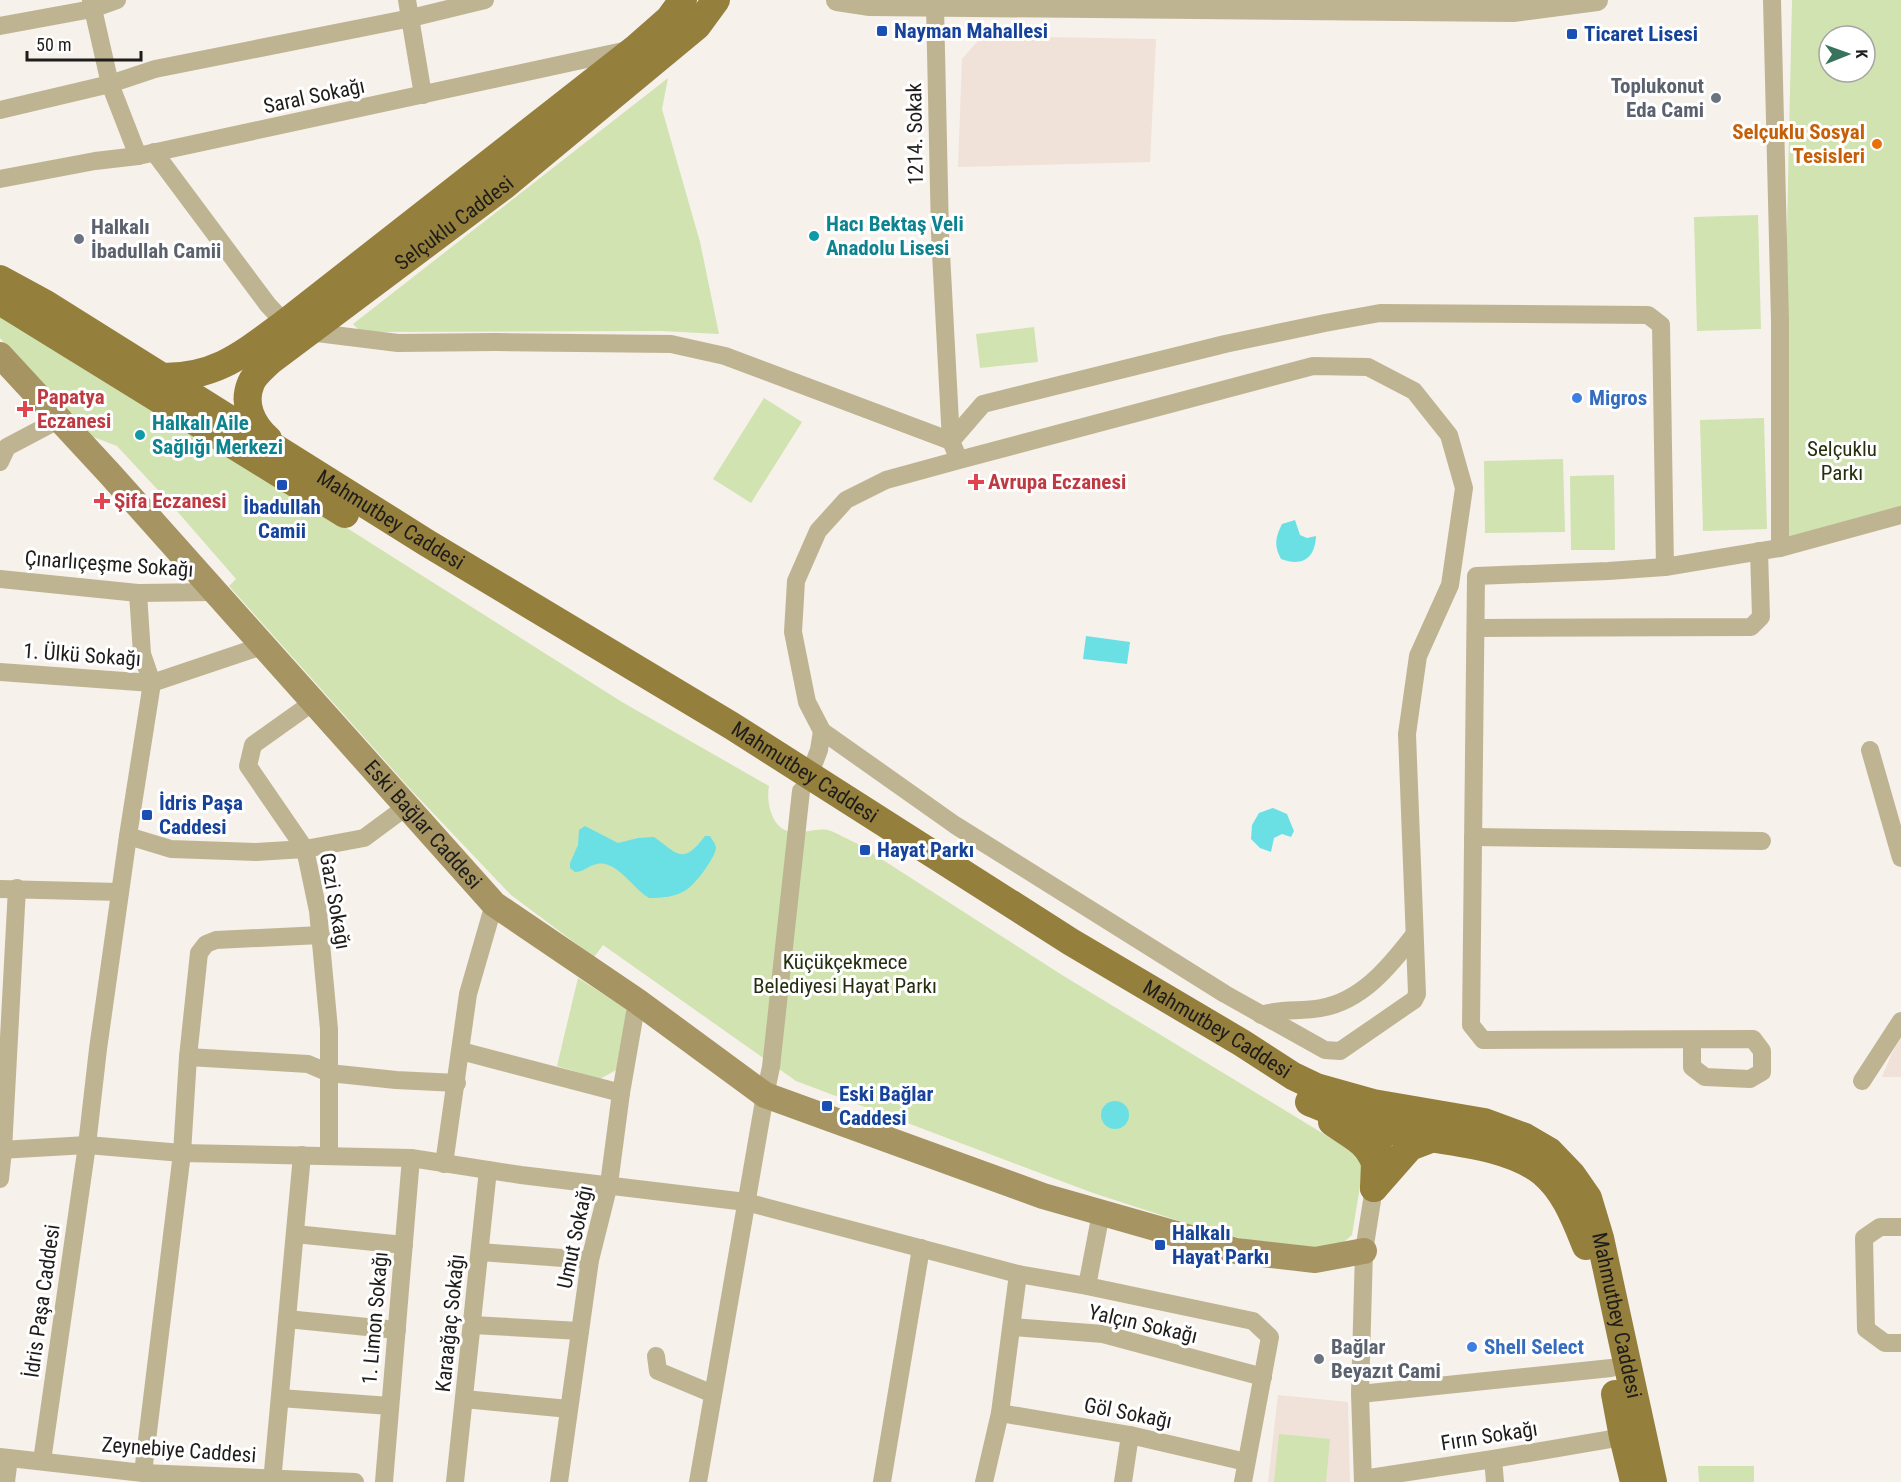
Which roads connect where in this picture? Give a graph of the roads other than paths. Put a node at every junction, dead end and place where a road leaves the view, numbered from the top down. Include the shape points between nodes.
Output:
1 (117, 0) edge
2 (407, 0) edge
3 (485, 0) edge
4 (683, 0) edge
5 (716, 0) edge
6 (837, 0) edge
7 (1598, 0) edge
8 (1772, 0) edge
9 (91, 4) edge
10 (1488, 5) edge
11 (935, 6) junction
12 (411, 18) junction
13 (0, 27) edge
14 (636, 48) junction
15 (110, 84) junction
16 (423, 96) junction
17 (0, 110) edge
18 (146, 154) junction
19 (0, 179) edge
20 (0, 279) edge
21 (0, 301) edge
22 (297, 327) junction
23 (0, 355) edge
24 (236, 359) junction
25 (160, 377) junction
26 (60, 419) junction
27 (210, 419) junction
28 (951, 441) junction
29 (283, 452) junction
30 (959, 460) junction
31 (0, 462) edge
32 (1901, 515) edge
33 (1780, 548) junction
34 (1759, 551) junction
35 (1665, 567) junction
36 (0, 579) edge
37 (214, 592) junction
38 (138, 593) junction
39 (1476, 628) junction
40 (262, 646) junction
41 (0, 672) edge
42 (152, 683) junction
43 (312, 703) junction
44 (822, 731) junction
45 (1870, 750) dead end
46 (805, 784) junction
47 (406, 807) junction
48 (128, 836) junction
49 (1473, 837) junction
50 (1762, 841) dead end
51 (305, 849) junction
52 (1901, 858) edge
53 (9, 888) edge
54 (120, 892) junction
55 (494, 904) junction
56 (321, 934) junction
57 (1414, 934) junction
58 (638, 1001) junction
59 (1261, 1015) junction
60 (1901, 1021) edge
61 (1692, 1040) dead end
62 (461, 1051) junction
63 (188, 1057) junction
64 (330, 1073) junction
65 (1862, 1081) dead end
66 (457, 1083) junction
67 (621, 1093) junction
68 (765, 1095) junction
69 (1306, 1101) junction
70 (1393, 1123) junction
71 (1431, 1139) junction
72 (87, 1145) junction
73 (2, 1150) edge
74 (182, 1153) junction
75 (302, 1155) junction
76 (329, 1155) junction
77 (411, 1158) junction
78 (444, 1164) junction
79 (488, 1170) junction
80 (1375, 1175) junction
81 (0, 1179) edge
82 (609, 1184) junction
83 (746, 1202) junction
84 (1101, 1213) junction
85 (1901, 1227) edge
86 (295, 1234) junction
87 (404, 1245) junction
88 (921, 1248) junction
89 (1364, 1251) junction
90 (480, 1252) junction
91 (590, 1260) junction
92 (1018, 1274) junction
93 (1087, 1286) junction
94 (287, 1320) junction
95 (472, 1325) junction
96 (1012, 1327) junction
97 (397, 1330) junction
98 (580, 1331) junction
99 (1901, 1343) edge
100 (656, 1356) dead end
101 (1611, 1368) junction
102 (1263, 1377) junction
103 (713, 1394) junction
104 (1360, 1394) junction
105 (280, 1398) junction
106 (464, 1399) junction
107 (390, 1406) junction
108 (569, 1409) junction
109 (999, 1413) junction
110 (1130, 1435) junction
111 (1623, 1437) junction
112 (4, 1458) edge
113 (1493, 1459) junction
114 (42, 1461) junction
115 (1246, 1462) junction
116 (143, 1473) junction
117 (1421, 1476) edge
118 (272, 1480) edge
119 (1363, 1480) edge
120 (307, 1481) edge
121 (6, 1482) edge
122 (355, 1482) edge
123 (384, 1482) edge
124 (454, 1482) edge
125 (559, 1482) edge
126 (698, 1482) edge
127 (882, 1482) edge
128 (984, 1482) edge
129 (1124, 1482) edge
130 (1243, 1482) edge
131 (1495, 1482) edge
132 (1634, 1482) edge
133 (1653, 1482) edge

1 - 9 street
2 - 12 street
3 - 12 street
4 - 14 main road, Selçuklu Caddesi via 669,19
5 - 22 main road, Selçuklu Caddesi via 697,26 505,185
6 - 11 street
7 - 10 street via 1513,11
8 - 33 street via 1780,321
9 - 13 street
9 - 15 street
10 - 11 street
11 - 28 street, 1214. Sokak via 940,234
12 - 15 street via 154,69
12 - 16 street
14 - 16 street, Saral Sokağı
14 - 22 main road, Selçuklu Caddesi
15 - 17 street
15 - 18 street
16 - 18 street, Saral Sokağı
18 - 19 street, Saral Sokağı
18 - 22 street via 268,305
20 - 25 main road, Mahmutbey Caddesi
21 - 27 main road, Mahmutbey Caddesi
22 - 24 main road, Selçuklu Caddesi
22 - 28 street via 398,343 671,344 725,356
22 - 29 main road, Selçuklu Caddesi via 251,381 247,402 252,420 262,434
23 - 26 main road, Eski Bağlar Caddesi
24 - 25 main road via 196,375
24 - 27 main road via 209,398
25 - 27 main road, Mahmutbey Caddesi
26 - 31 street via 7,447
26 - 37 main road, Eski Bağlar Caddesi
27 - 29 main road, Mahmutbey Caddesi
27 - 46 main road, Mahmutbey Caddesi
28 - 30 street, 1214. Sokak
28 - 35 street via 983,404 1225,344 1380,313 1648,315 1661,325
29 - 46 main road, Mahmutbey Caddesi via 732,726
30 - 44 street via 886,480 846,500 818,531 796,581 793,632 807,702
30 - 57 street via 1313,366 1368,367 1414,391 1449,435 1464,488 1450,585 1418,656 1407,734
32 - 33 street
33 - 34 street
34 - 35 street
34 - 39 street via 1761,617 1750,627
35 - 39 street via 1476,576
36 - 38 street, Çınarlıçeşme Sokağı
37 - 38 street, Çınarlıçeşme Sokağı
37 - 40 main road, Eski Bağlar Caddesi
38 - 42 street via 142,654
39 - 49 street
40 - 42 street, 1. Ülkü Sokağı
40 - 43 main road, Eski Bağlar Caddesi
41 - 42 street, 1. Ülkü Sokağı
42 - 48 street, İdris Paşa Caddesi
43 - 47 main road, Eski Bağlar Caddesi
43 - 51 street, Gazi Sokağı via 254,745 248,766
44 - 46 street
44 - 59 street via 955,825
45 - 52 street
46 - 68 street
46 - 69 main road, Mahmutbey Caddesi via 841,819
46 - 70 main road, Mahmutbey Caddesi via 1293,1076 1347,1096
47 - 51 street via 364,838
47 - 55 main road, Eski Bağlar Caddesi
48 - 51 street via 171,849
48 - 54 street, İdris Paşa Caddesi
49 - 50 street
49 - 61 street via 1471,1025 1483,1040
51 - 56 street, Gazi Sokağı
53 - 54 street
53 - 73 street
54 - 72 street, İdris Paşa Caddesi
55 - 58 main road, Eski Bağlar Caddesi
55 - 62 street via 468,994
56 - 63 street via 216,940 203,948 197,960
56 - 64 street, Gazi Sokağı
57 - 59 street via 1390,966 1350,998 1319,1009
57 - 59 street via 1414,1000 1340,1051 1325,1050
58 - 67 street, Umut Sokağı
58 - 68 main road, Eski Bağlar Caddesi
60 - 65 street
62 - 66 street
62 - 67 street
63 - 64 street via 308,1064
63 - 74 street
64 - 66 street
64 - 76 street, Gazi Sokağı
66 - 78 street
67 - 82 street, Umut Sokağı
68 - 83 street
68 - 84 main road, Eski Bağlar Caddesi via 1043,1196
69 - 70 main road, Mahmutbey Caddesi via 1356,1121
69 - 80 main road via 1370,1150
70 - 71 main road, Mahmutbey Caddesi
70 - 80 main road
70 - 133 main road, Mahmutbey Caddesi via 1484,1122 1525,1137 1549,1151 1572,1175 1588,1198 1600,1238
71 - 80 main road via 1410,1147
71 - 101 main road, Mahmutbey Caddesi via 1515,1157 1541,1172 1562,1193 1587,1249
72 - 73 street
72 - 74 street
72 - 114 street, İdris Paşa Caddesi
73 - 81 street
74 - 75 street
74 - 116 street
75 - 76 street
75 - 86 street
76 - 77 street
77 - 78 street
77 - 87 street, 1. Limon Sokağı
78 - 79 street
79 - 82 street
79 - 90 street, Karaağaç Sokağı
80 - 89 street
82 - 83 street
82 - 91 street, Umut Sokağı
83 - 88 street
83 - 103 street
84 - 89 main road, Eski Bağlar Caddesi via 1236,1251 1315,1260
84 - 93 street
85 - 99 street via 1880,1227 1864,1238 1866,1329 1884,1343
86 - 87 street
86 - 94 street
87 - 97 street, 1. Limon Sokağı
88 - 92 street
88 - 127 street
89 - 104 street
90 - 91 street
90 - 95 street, Karaağaç Sokağı
91 - 98 street, Umut Sokağı
92 - 93 street
92 - 96 street
93 - 102 street via 1253,1321 1270,1337
94 - 97 street
94 - 105 street
95 - 98 street
95 - 106 street, Karaağaç Sokağı
96 - 102 street, Yalçın Sokağı via 1103,1334
96 - 109 street
97 - 107 street, 1. Limon Sokağı
98 - 108 street, Umut Sokağı
100 - 103 street via 658,1371
101 - 104 street
101 - 111 main road, Mahmutbey Caddesi
102 - 115 street
103 - 126 street
104 - 119 street
105 - 107 street
105 - 118 street
106 - 108 street
106 - 124 street, Karaağaç Sokağı
107 - 123 street, 1. Limon Sokağı
108 - 125 street, Umut Sokağı
109 - 110 street, Göl Sokağı
109 - 128 street
110 - 115 street, Göl Sokağı
110 - 129 street
111 - 113 street, Fırın Sokağı
111 - 132 main road, Mahmutbey Caddesi
112 - 114 street, Zeynebiye Caddesi
112 - 121 street
113 - 117 street, Fırın Sokağı
113 - 131 street
114 - 116 street, Zeynebiye Caddesi
115 - 130 street
116 - 118 street, Zeynebiye Caddesi
117 - 119 street, Fırın Sokağı
118 - 120 street, Zeynebiye Caddesi
120 - 122 street, Zeynebiye Caddesi

